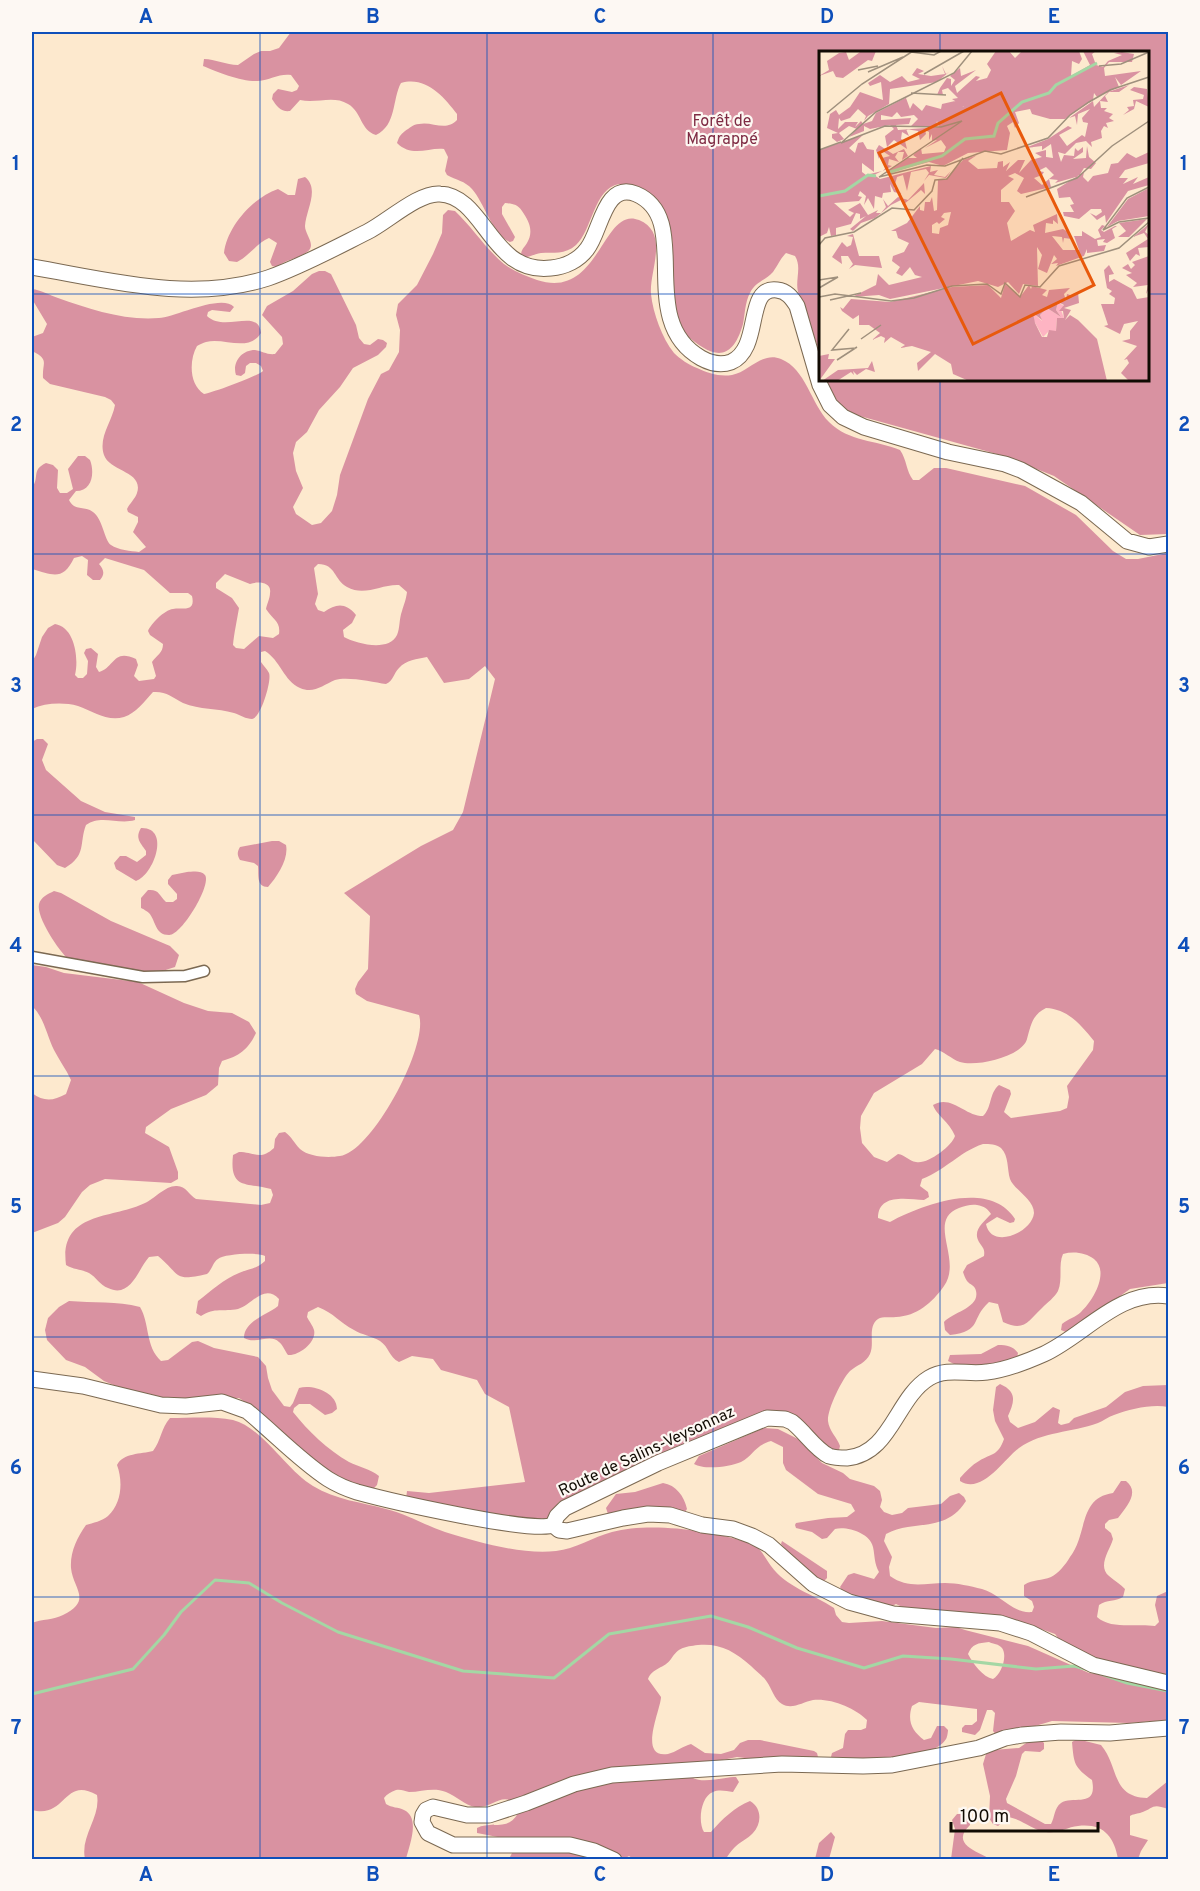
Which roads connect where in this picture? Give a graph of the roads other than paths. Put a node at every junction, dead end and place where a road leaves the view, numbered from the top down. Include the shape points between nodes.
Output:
1 (32, 267) edge
2 (1168, 544) edge
3 (32, 957) edge
4 (204, 972) dead end
5 (1168, 1296) edge
6 (32, 1379) edge
7 (554, 1525) junction
8 (1168, 1683) edge
9 (1168, 1728) edge
10 (614, 1860) edge

1 - 2 street via 171,288 237,286 279,274 438,193 461,201 512,258 528,266 549,268 571,262 587,249 611,198 624,192 635,193 652,206 659,219 666,246 669,319 682,342 697,356 719,364 738,358 748,344 758,302 767,292 781,291 797,306 820,385 830,405 843,417 948,452 1014,467 1074,499 1127,541 1149,547
3 - 4 street via 143,977
5 - 7 street, Route de Salins-Veysonnaz via 1126,1301 1068,1340 1016,1365 930,1377 878,1443 860,1455 829,1456 792,1422 767,1418 658,1463 565,1508 556,1516
6 - 7 street via 83,1386 161,1406 222,1402 233,1405 247,1411 329,1479 355,1492 508,1524
7 - 8 street via 567,1531 654,1514 733,1529 764,1542 813,1584 849,1602 906,1616 1000,1623 1031,1633 1093,1665
9 - 10 street via 1022,1735 892,1765 782,1764 612,1775 574,1784 489,1815 467,1815 432,1807 423,1815 428,1833 453,1845 570,1845

